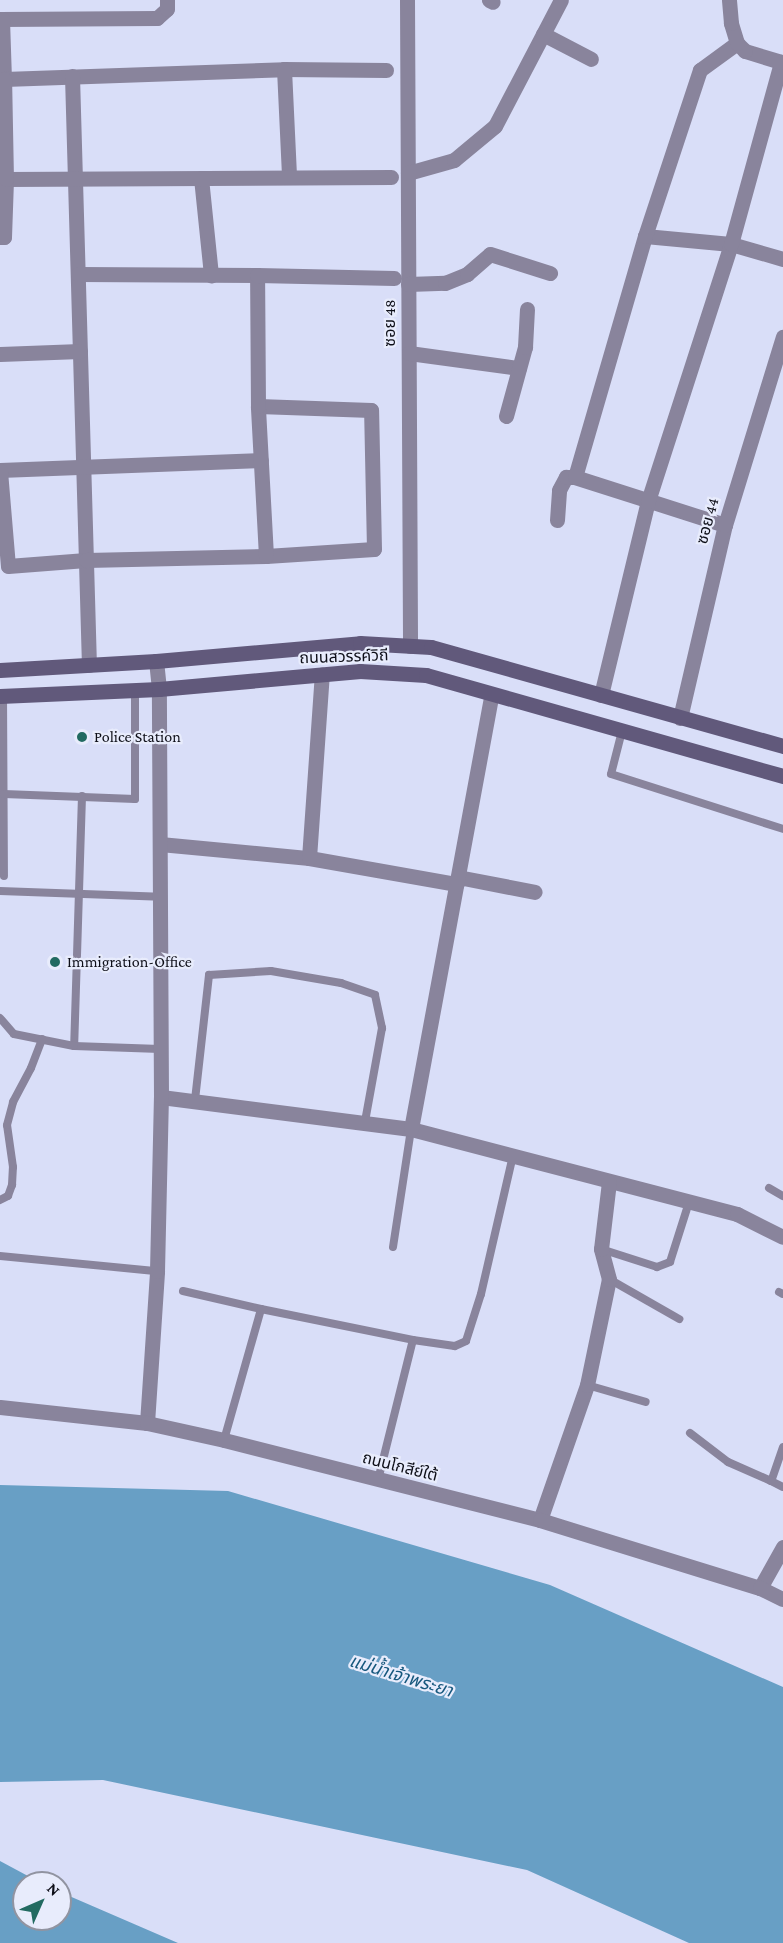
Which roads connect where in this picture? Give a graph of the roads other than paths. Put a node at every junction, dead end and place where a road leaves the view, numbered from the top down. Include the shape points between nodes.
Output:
1 (167, 0) edge
2 (407, 0) edge
3 (561, 0) edge
4 (729, 0) edge
5 (1, 19) edge
6 (543, 34) junction
7 (737, 43) junction
8 (591, 60) dead end
9 (782, 60) edge
10 (284, 69) junction
11 (386, 70) dead end
12 (72, 76) junction
13 (4, 79) junction
14 (408, 173) junction
15 (290, 176) junction
16 (391, 177) dead end
17 (6, 178) junction
18 (75, 178) junction
19 (201, 178) junction
20 (645, 236) junction
21 (0, 237) edge
22 (731, 244) junction
23 (783, 259) edge
24 (550, 273) dead end
25 (78, 274) junction
26 (211, 275) junction
27 (257, 275) junction
28 (401, 281) junction
29 (527, 309) dead end
30 (783, 337) edge
31 (80, 351) junction
32 (409, 353) junction
33 (0, 354) edge
34 (519, 368) junction
35 (258, 406) junction
36 (506, 416) dead end
37 (261, 460) junction
38 (84, 467) junction
39 (0, 470) edge
40 (575, 477) junction
41 (648, 501) junction
42 (557, 520) dead end
43 (725, 525) junction
44 (266, 556) junction
45 (86, 560) junction
46 (410, 646) junction
47 (156, 661) junction
48 (89, 665) junction
49 (0, 670) edge
50 (322, 674) junction
51 (159, 689) junction
52 (135, 690) junction
53 (492, 694) junction
54 (601, 695) junction
55 (2, 696) edge
56 (680, 718) junction
57 (622, 730) junction
58 (783, 746) edge
59 (783, 776) edge
60 (4, 794) junction
61 (82, 796) junction
62 (783, 829) edge
63 (160, 844) junction
64 (309, 858) junction
65 (4, 876) dead end
66 (457, 880) junction
67 (0, 891) edge
68 (535, 892) dead end
69 (79, 896) junction
70 (160, 897) junction
71 (0, 1018) edge
72 (42, 1039) junction
73 (74, 1046) junction
74 (160, 1049) junction
75 (161, 1097) junction
76 (195, 1100) junction
77 (365, 1122) junction
78 (411, 1128) junction
79 (513, 1155) junction
80 (609, 1182) junction
81 (769, 1188) dead end
82 (783, 1196) edge
83 (0, 1200) edge
84 (689, 1202) junction
85 (783, 1237) edge
86 (393, 1247) dead end
87 (601, 1249) junction
88 (0, 1256) edge
89 (157, 1271) junction
90 (609, 1279) junction
91 (183, 1291) dead end
92 (261, 1309) junction
93 (679, 1319) dead end
94 (413, 1340) junction
95 (587, 1385) junction
96 (646, 1402) dead end
97 (0, 1407) edge
98 (147, 1423) junction
99 (690, 1433) dead end
100 (224, 1440) junction
101 (783, 1447) edge
102 (378, 1480) junction
103 (771, 1480) junction
104 (783, 1487) edge
105 (540, 1520) junction
106 (783, 1547) edge
107 (760, 1588) junction
108 (783, 1599) edge

1 - 5 street via 167,9 157,18
2 - 14 street, ซอย 48
3 - 6 street
4 - 7 street
5 - 13 street
6 - 8 street
6 - 14 street via 495,126 454,160
7 - 9 street via 745,51
7 - 20 street via 700,70
9 - 22 street
10 - 11 street
10 - 12 street
10 - 15 street
12 - 13 street
12 - 18 street
13 - 17 street
14 - 28 street, ซอย 48
15 - 16 street
15 - 19 street
17 - 18 street
17 - 21 street via 4,237
18 - 19 street
18 - 25 street
19 - 26 street
20 - 22 street
20 - 40 street
22 - 23 street
22 - 41 street
24 - 28 street via 490,255 467,273 445,283
25 - 26 street
25 - 31 street
26 - 27 street
27 - 28 street
27 - 35 street
28 - 32 street, ซอย 48
29 - 34 street via 525,347
30 - 43 street, ซอย 44
31 - 33 street
31 - 38 street
32 - 34 street
32 - 46 street, ซอย 48
34 - 36 street
35 - 37 street
35 - 44 street via 371,410 374,549
37 - 38 street
37 - 44 street
38 - 39 street
38 - 45 street
39 - 45 street via 8,566
40 - 41 street
40 - 42 street via 566,477 559,490
41 - 43 street
41 - 54 street
43 - 56 street, ซอย 44
44 - 45 street
45 - 48 street
46 - 47 main road, ถนนสวรรค์วิถี via 360,643
46 - 54 main road, ถนนสวรรค์วิถี via 431,647
47 - 48 main road, ถนนสวรรค์วิถี
47 - 51 street
48 - 49 main road, ถนนสวรรค์วิถี
50 - 51 main road, ถนนสวรรค์วิถี
50 - 53 main road, ถนนสวรรค์วิถี via 360,671 426,675
50 - 64 street
51 - 52 main road, ถนนสวรรค์วิถี
51 - 63 street
52 - 55 main road, ถนนสวรรค์วิถี
52 - 61 lane via 135,799
53 - 57 main road, ถนนสวรรค์วิถี
53 - 66 street
54 - 56 main road, ถนนสวรรค์วิถี
55 - 60 lane
56 - 58 main road, ถนนสวรรค์วิถี
57 - 59 main road, ถนนสวรรค์วิถี
57 - 62 lane via 611,774
60 - 61 lane
60 - 65 lane
61 - 69 lane
63 - 64 street
63 - 70 street
64 - 66 street
66 - 68 street
66 - 78 street
67 - 69 lane
69 - 70 lane
69 - 73 lane
70 - 74 street
71 - 72 lane via 14,1034
72 - 73 lane
72 - 83 lane via 13,1102 7,1125 14,1167 12,1185 8,1196
73 - 74 lane
74 - 75 street
75 - 76 street
75 - 89 street
76 - 77 street
76 - 77 lane via 209,975 271,971 341,983 375,995 382,1028
77 - 78 street
78 - 79 street
78 - 86 lane
79 - 80 street
79 - 94 lane via 481,1294 466,1341 455,1346
80 - 84 street
80 - 87 street
81 - 82 lane
84 - 85 street via 737,1214
84 - 87 lane via 670,1262 657,1267
87 - 90 street
88 - 89 lane
89 - 98 street
90 - 93 lane
90 - 95 street
91 - 92 lane
92 - 94 lane
92 - 100 lane
94 - 102 lane
95 - 96 lane
95 - 105 street
97 - 98 street, ถนนโกสีย์ใต้
98 - 100 street, ถนนโกสีย์ใต้
99 - 103 lane via 728,1462
100 - 102 street, ถนนโกสีย์ใต้
101 - 103 lane
102 - 105 street, ถนนโกสีย์ใต้
103 - 104 lane
105 - 107 street, ถนนโกสีย์ใต้
106 - 107 street
107 - 108 street, ถนนโกสีย์ใต้

